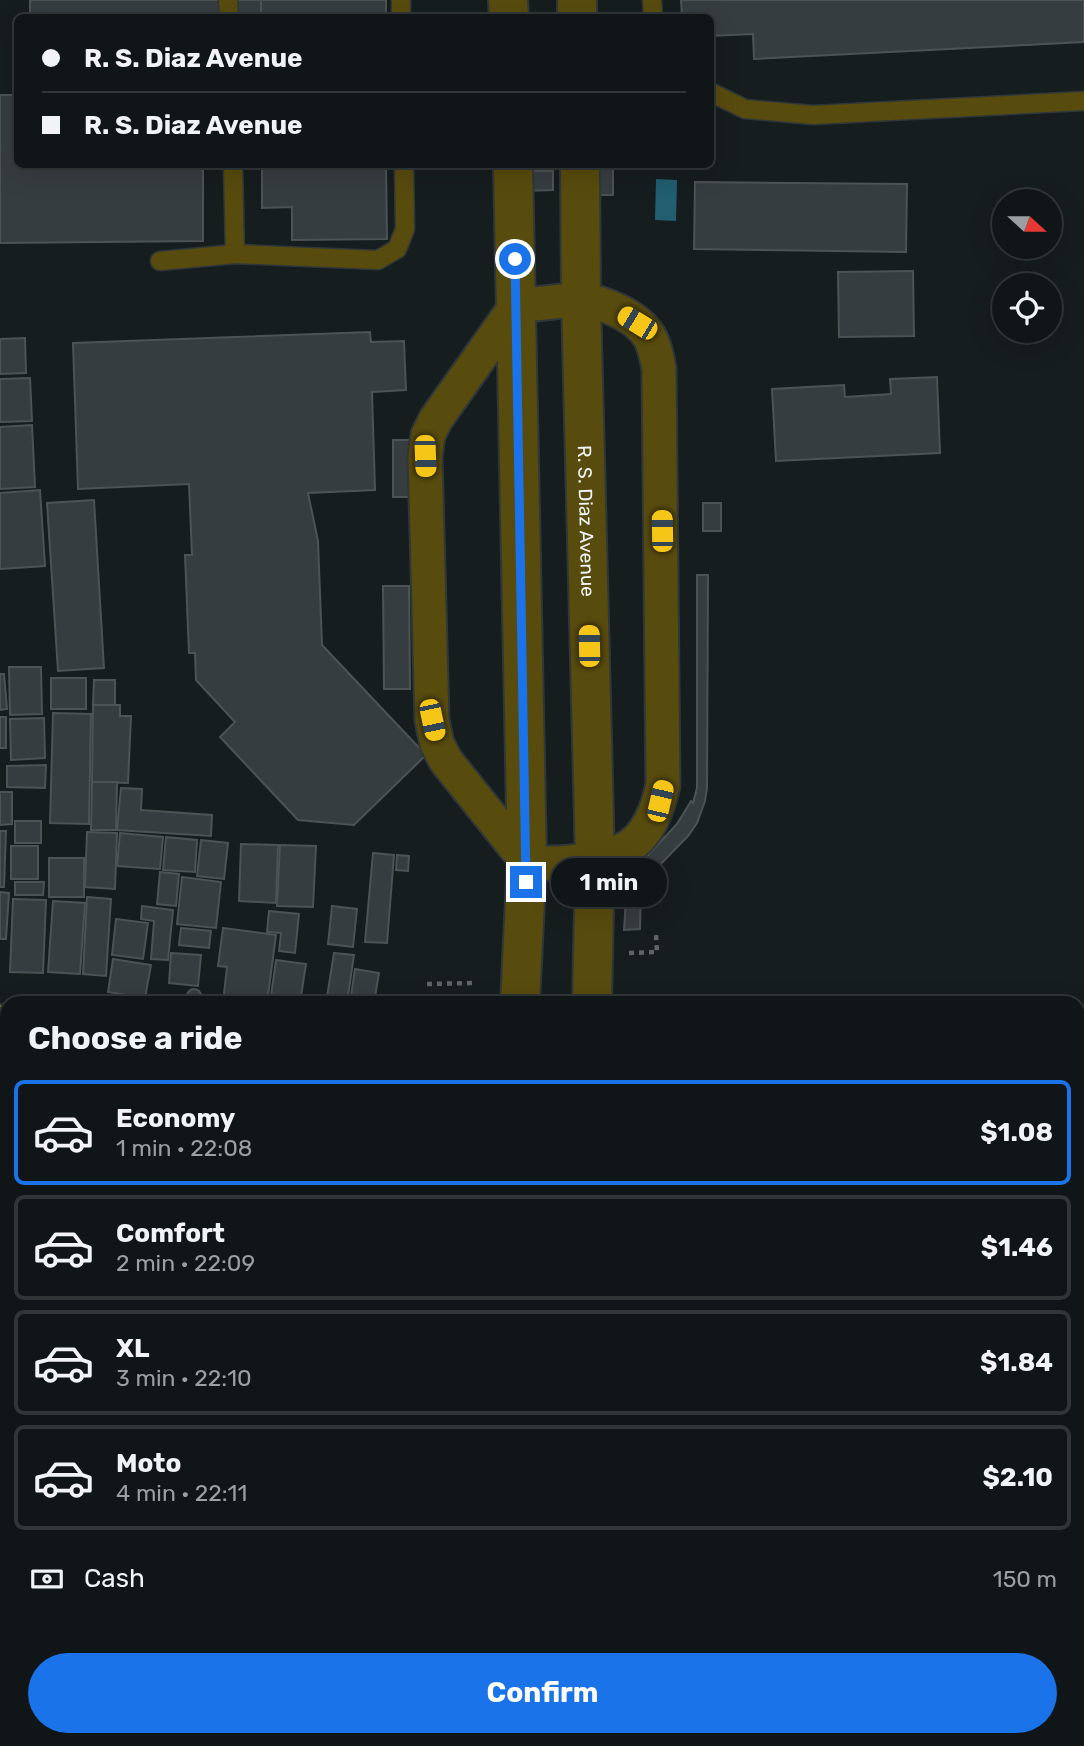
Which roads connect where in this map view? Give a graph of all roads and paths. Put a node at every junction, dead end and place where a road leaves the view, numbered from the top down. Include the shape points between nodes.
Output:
1 (714, 94) edge
2 (1084, 101) edge
3 (233, 168) edge
4 (404, 168) edge
5 (513, 168) edge
6 (580, 168) edge
7 (235, 254) junction
8 (160, 261) dead end
9 (581, 299) junction
10 (516, 306) junction
11 (527, 859) junction
12 (595, 860) junction
13 (656, 935) dead end
14 (629, 953) dead end
15 (475, 983) dead end
16 (427, 984) dead end
17 (520, 996) edge
18 (592, 996) edge

1 - 2 lane via 745,109 813,115
3 - 7 lane
4 - 7 lane via 405,229 397,249 378,260
5 - 10 street
6 - 9 street, R. S. Diaz Avenue
7 - 8 lane
9 - 10 street
9 - 12 street, R. S. Diaz Avenue
9 - 12 street via 619,312 649,336 656,352 660,396 663,785 656,814 644,833 620,852
10 - 11 street
10 - 11 street via 436,419 425,456 432,720 437,744 473,796
11 - 12 street via 545,864
11 - 17 street
12 - 18 street, R. S. Diaz Avenue
13 - 14 path via 657,952
15 - 16 path

